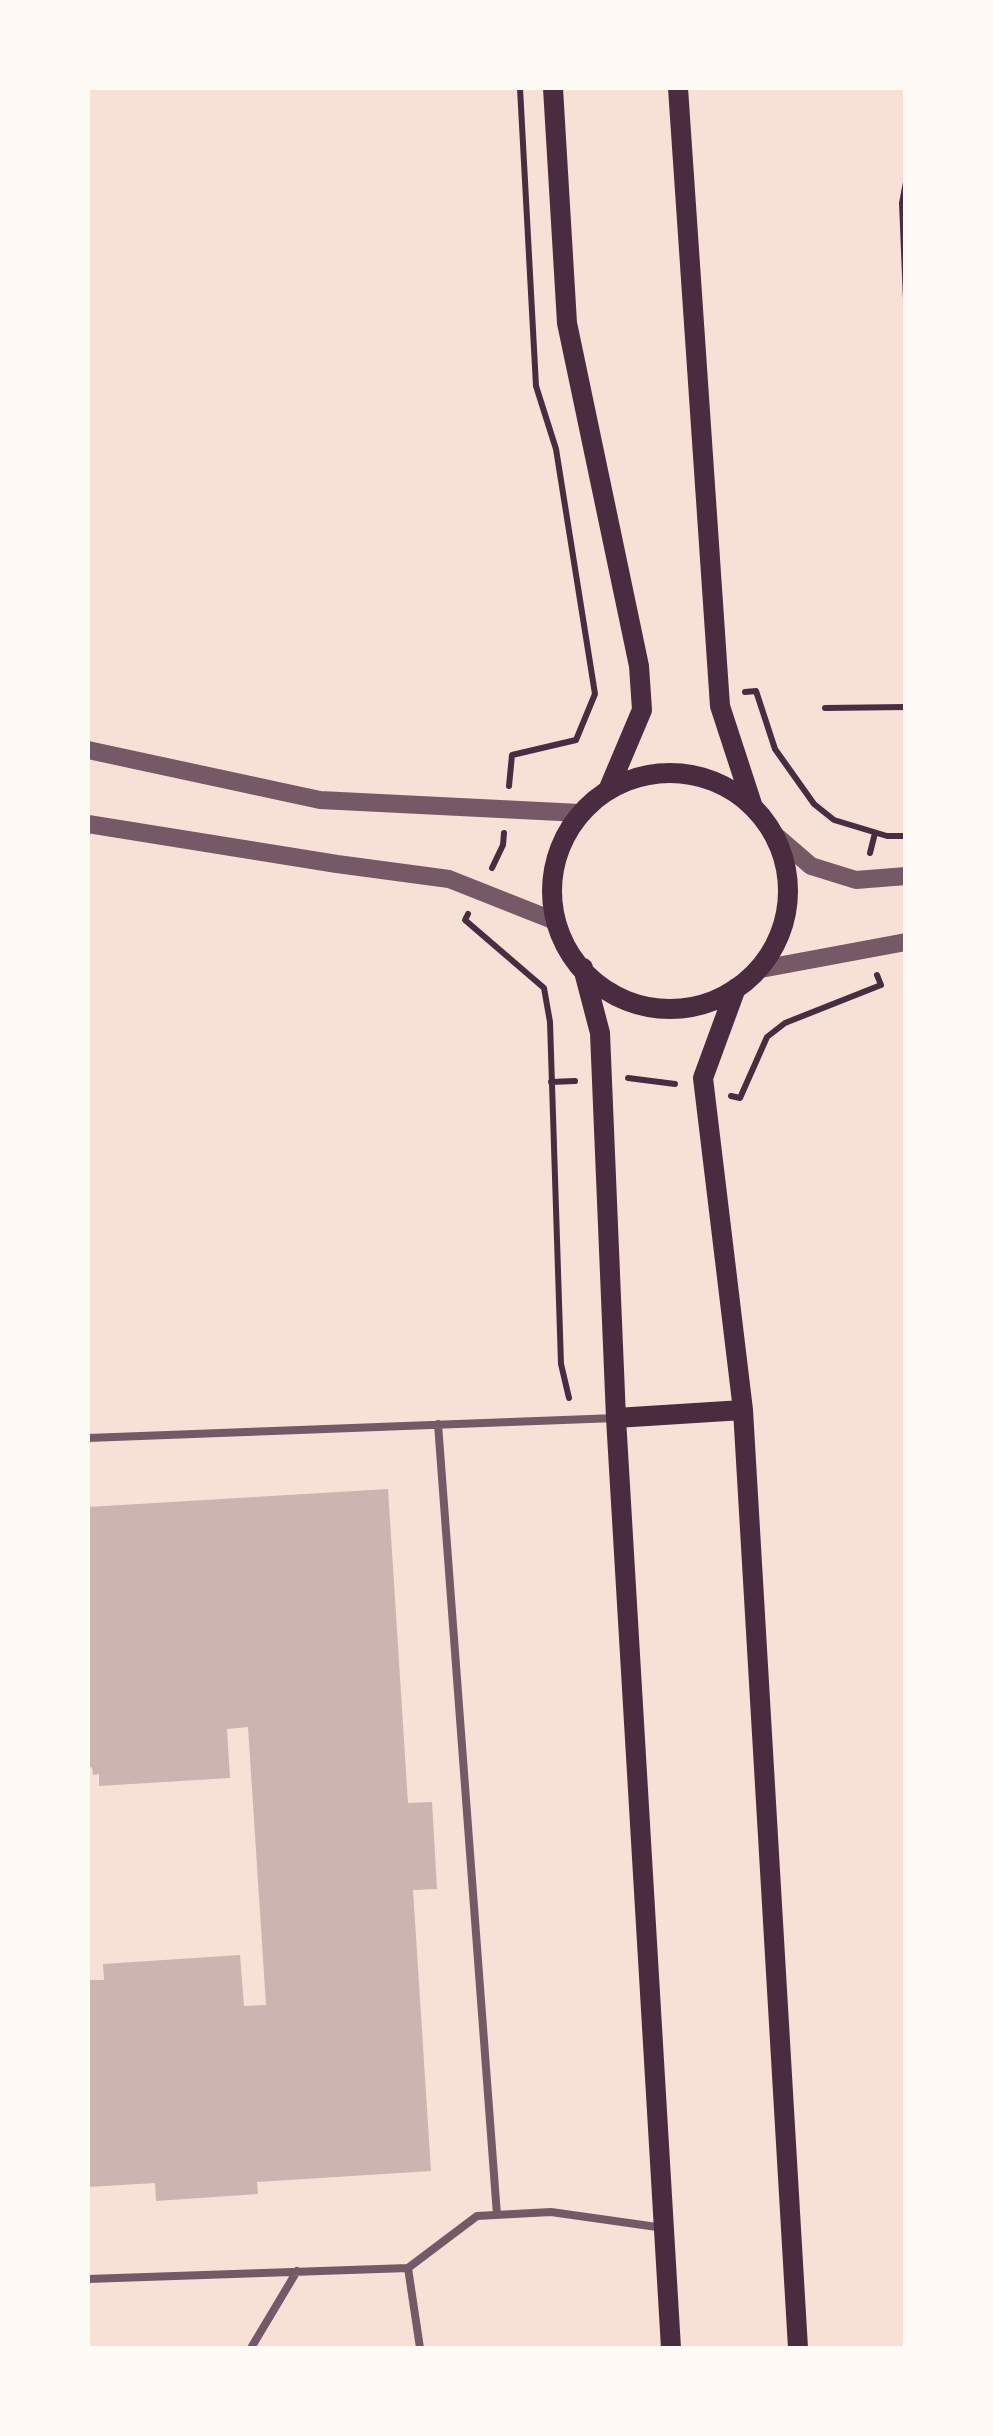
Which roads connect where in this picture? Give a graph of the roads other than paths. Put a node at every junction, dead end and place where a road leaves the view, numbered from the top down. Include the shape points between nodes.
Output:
1 (553, 88) edge
2 (678, 88) edge
3 (88, 750) edge
4 (610, 788) junction
5 (752, 804) junction
6 (580, 814) junction
7 (88, 824) edge
8 (775, 835) junction
9 (906, 876) edge
10 (555, 921) junction
11 (906, 942) edge
12 (583, 968) junction
13 (762, 969) junction
14 (736, 988) junction
15 (743, 1410) junction
16 (616, 1418) junction
17 (438, 1424) junction
18 (88, 1438) edge
19 (497, 2215) junction
20 (664, 2228) junction
21 (408, 2268) junction
22 (297, 2271) junction
23 (88, 2279) edge
24 (252, 2348) edge
25 (420, 2348) edge
26 (671, 2348) edge
27 (798, 2348) edge

1 - 4 main road via 567,323 639,666 642,710
2 - 5 main road via 720,706
3 - 6 street via 320,800
4 - 5 main road via 645,775 684,773 720,783
4 - 6 main road
5 - 8 main road
6 - 10 main road via 557,857 551,883
7 - 10 street via 449,879
8 - 9 street via 811,866 856,880
8 - 13 main road via 788,873 787,913
10 - 12 main road
11 - 13 street
12 - 14 main road via 599,986 635,1004 674,1009
12 - 16 main road via 600,1033
13 - 14 main road
14 - 15 main road via 703,1078
15 - 16 main road
15 - 27 main road
16 - 17 lane
16 - 20 main road
17 - 18 lane
17 - 19 lane
19 - 20 lane via 551,2212
19 - 21 lane via 477,2216
20 - 26 main road
21 - 22 lane
21 - 25 lane
22 - 23 lane
22 - 24 lane

